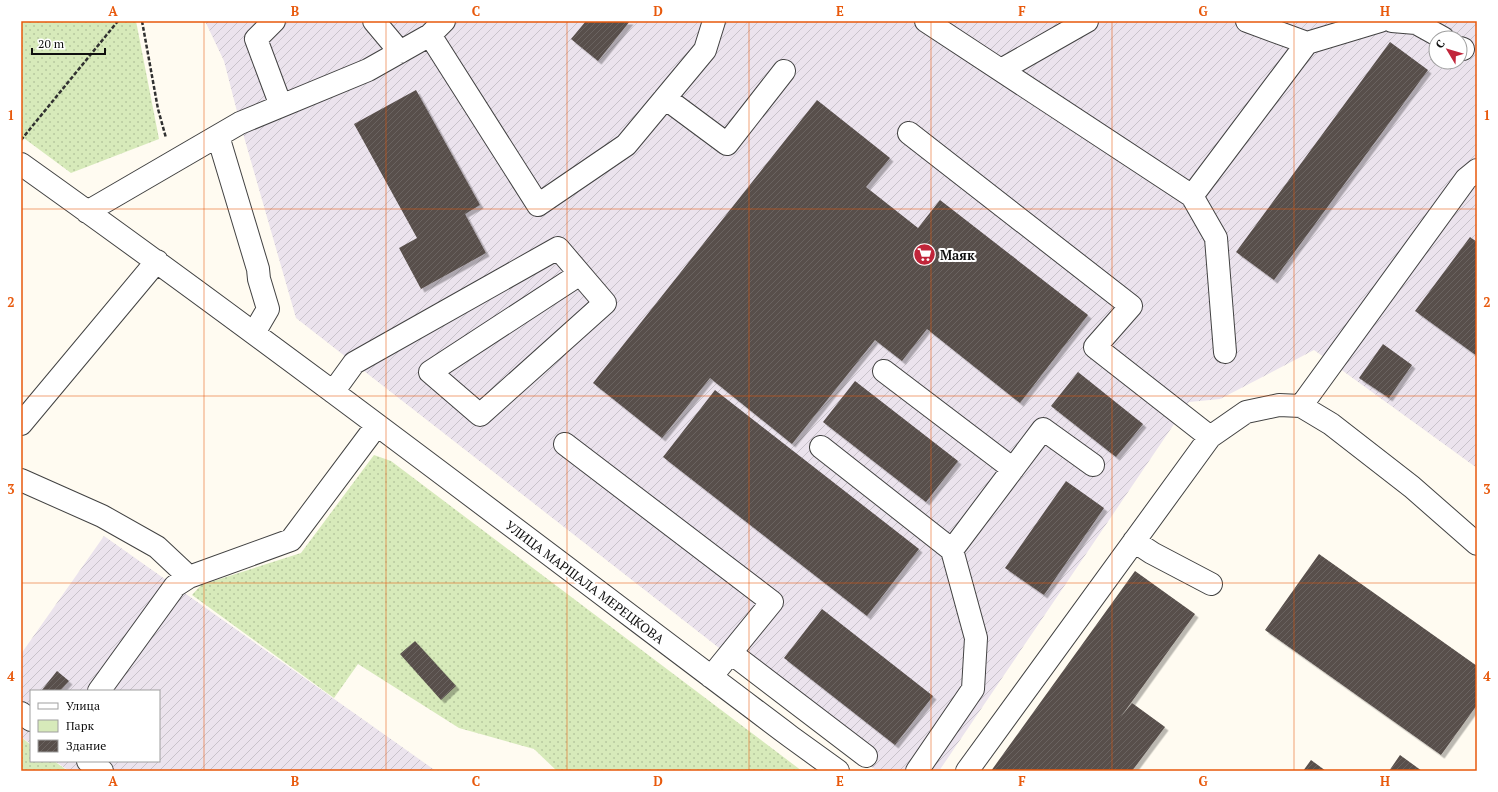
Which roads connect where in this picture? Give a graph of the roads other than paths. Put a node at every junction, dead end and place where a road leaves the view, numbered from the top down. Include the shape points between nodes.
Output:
1 (274, 21) edge
2 (374, 21) edge
3 (714, 21) edge
4 (926, 21) edge
5 (1087, 21) edge
6 (1247, 21) edge
7 (1380, 21) edge
8 (1392, 21) edge
9 (437, 28) edge
10 (1429, 30) edge
11 (1308, 43) junction
12 (400, 52) junction
13 (1000, 70) junction
14 (784, 71) dead end
15 (665, 98) junction
16 (281, 106) junction
17 (909, 133) dead end
18 (218, 136) junction
19 (21, 164) edge
20 (1477, 170) edge
21 (1192, 196) junction
22 (87, 212) junction
23 (157, 261) junction
24 (580, 274) junction
25 (254, 333) junction
26 (1225, 352) dead end
27 (884, 371) dead end
28 (333, 392) junction
29 (1301, 406) junction
30 (21, 424) edge
31 (377, 425) junction
32 (1210, 437) junction
33 (565, 444) dead end
34 (821, 447) dead end
35 (1093, 465) dead end
36 (1013, 468) junction
37 (21, 480) edge
38 (1134, 540) junction
39 (1477, 544) edge
40 (952, 550) junction
41 (189, 577) junction
42 (1211, 584) dead end
43 (731, 653) junction
44 (711, 677) junction
45 (100, 690) edge
46 (21, 713) edge
47 (30, 719) edge
48 (866, 756) dead end
49 (89, 762) edge
50 (102, 771) edge
51 (838, 771) edge
52 (917, 771) edge
53 (967, 771) edge

1 - 16 street via 256,39
2 - 12 street
3 - 15 street via 705,50
4 - 13 street
5 - 13 street
6 - 11 street
7 - 11 street
8 - 10 street via 1416,23
9 - 12 street
9 - 15 street via 538,205 626,145
11 - 21 street
12 - 16 street via 368,70
13 - 21 street
14 - 15 street via 727,144
16 - 18 street via 240,123
17 - 32 street via 1131,306 1095,347
18 - 22 street
18 - 25 street via 268,309
19 - 22 street, УЛИЦА МАРШАЛА МЕРЕЦКОВА
20 - 29 street via 1466,178
21 - 26 street via 1216,238
22 - 23 street, УЛИЦА МАРШАЛА МЕРЕЦКОВА
23 - 25 street, УЛИЦА МАРШАЛА МЕРЕЦКОВА
23 - 30 street
24 - 24 street via 605,303 480,415 430,372
24 - 28 street via 558,248 354,363
25 - 28 street, УЛИЦА МАРШАЛА МЕРЕЦКОВА
27 - 36 street
28 - 31 street, УЛИЦА МАРШАЛА МЕРЕЦКОВА
29 - 32 street via 1279,405 1246,412
29 - 39 street via 1331,424 1412,487
31 - 41 street via 291,540
31 - 44 street, УЛИЦА МАРШАЛА МЕРЕЦКОВА
32 - 38 street
33 - 43 street via 772,602
34 - 40 street
35 - 36 street via 1043,429
36 - 40 street
37 - 41 street via 102,516 157,546
38 - 42 street via 1152,553
38 - 53 street
40 - 52 street via 976,638 973,689
41 - 45 street via 175,586
43 - 44 street
43 - 48 street
44 - 51 street, УЛИЦА МАРШАЛА МЕРЕЦКОВА
46 - 47 street
49 - 50 street

